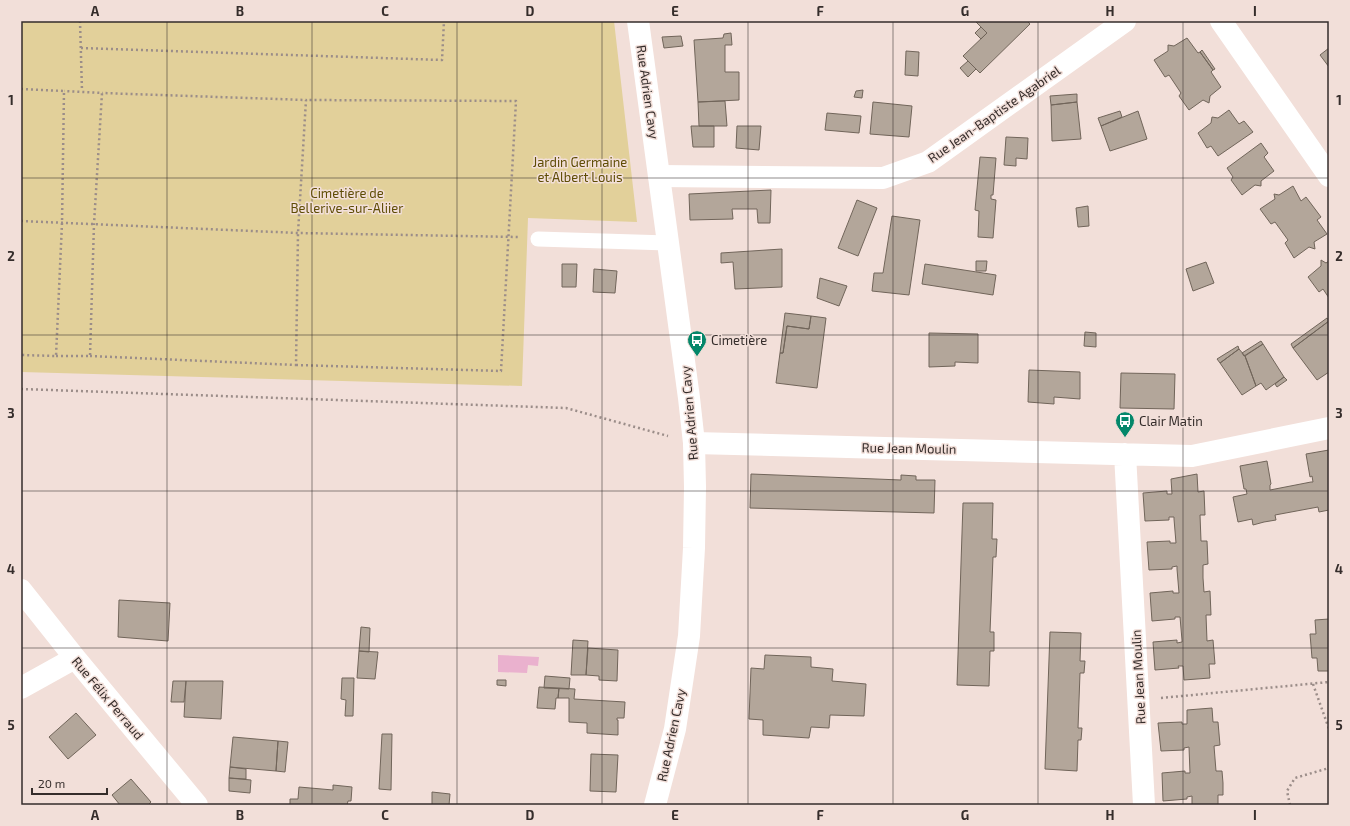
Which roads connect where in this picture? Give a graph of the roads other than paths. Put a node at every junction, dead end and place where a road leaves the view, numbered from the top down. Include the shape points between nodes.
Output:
1 (638, 21) edge
2 (1125, 21) edge
3 (1221, 21) edge
4 (659, 176) junction
5 (1329, 176) edge
6 (538, 239) road end
7 (668, 243) junction
8 (1329, 428) edge
9 (694, 443) junction
10 (1125, 454) junction
11 (21, 590) edge
12 (75, 658) junction
13 (21, 688) edge
14 (197, 805) edge
15 (655, 805) edge
16 (1144, 805) edge

1 - 4 street, Rue Adrien Cavy
2 - 4 street, Rue Jean-Baptiste Agabriel via 928,162 883,178
3 - 5 street
4 - 7 street, Rue Adrien Cavy
6 - 7 lane
7 - 9 street, Rue Adrien Cavy
8 - 10 street, Rue Jean Moulin via 1192,456
9 - 10 street, Rue Jean Moulin
9 - 15 street, Rue Adrien Cavy via 694,548 689,636 675,729
10 - 16 street, Rue Jean Moulin
11 - 12 street, Rue Félix Perraud
12 - 13 street
12 - 14 street, Rue Félix Perraud

